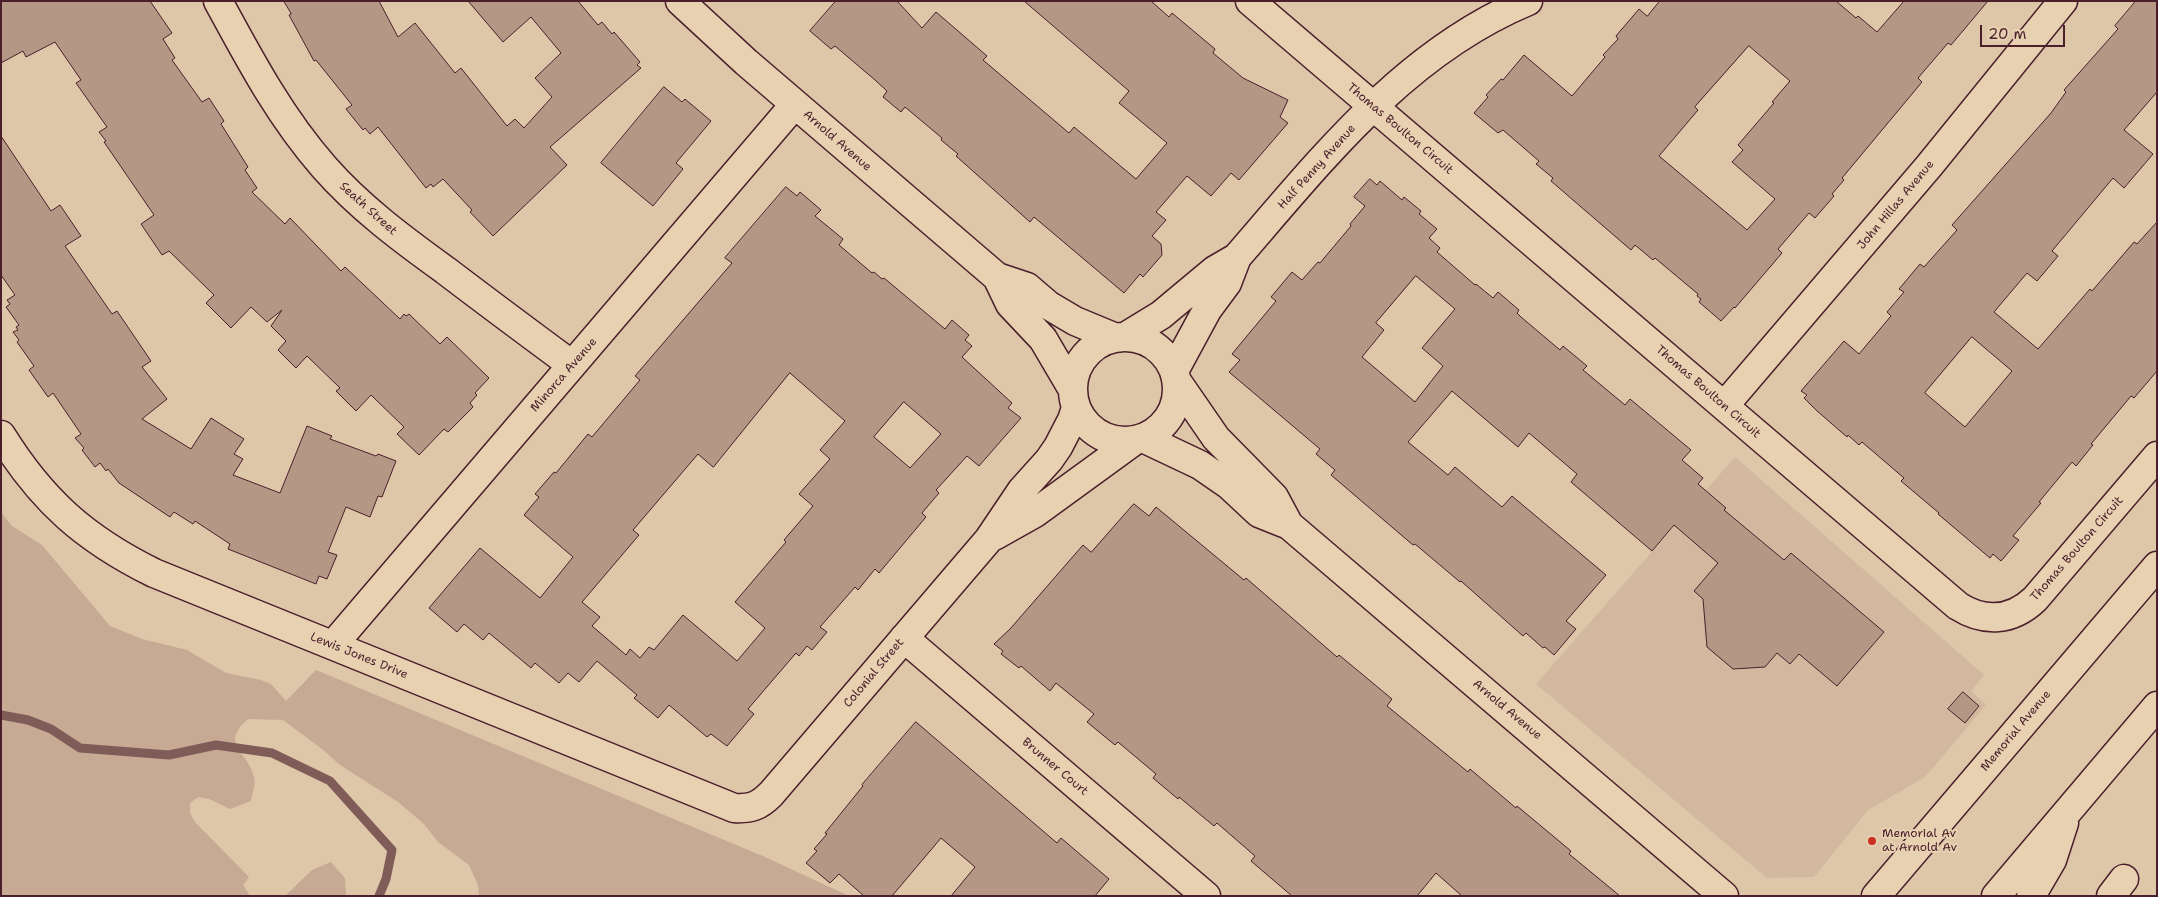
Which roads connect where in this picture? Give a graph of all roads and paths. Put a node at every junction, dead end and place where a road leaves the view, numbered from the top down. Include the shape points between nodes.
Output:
1 (218, 1) edge
2 (680, 1) edge
3 (1250, 1) edge
4 (1528, 1) edge
5 (2063, 1) edge
6 (795, 104) junction
7 (1373, 106) junction
8 (1237, 257) junction
9 (997, 277) junction
10 (1120, 338) junction
11 (572, 366) junction
12 (1175, 376) junction
13 (1074, 399) junction
14 (1724, 406) junction
15 (1, 435) edge
16 (1138, 439) junction
17 (2157, 456) edge
18 (1289, 525) junction
19 (989, 539) junction
20 (2157, 566) edge
21 (904, 638) junction
22 (333, 645) junction
23 (2157, 706) edge
24 (758, 805) joint
25 (2069, 810) junction
26 (1206, 896) edge
27 (1724, 896) edge
28 (1876, 896) edge
29 (1996, 896) edge
30 (2031, 896) edge

1 - 11 street, Seath Street via 279,110 331,174 387,227
2 - 6 street, Arnold Avenue
3 - 7 street, Thomas Boulton Circuit
4 - 7 street, Half Penny Avenue via 1466,33 1428,58
5 - 14 street, John Hillas Avenue via 1929,166
6 - 9 street, Arnold Avenue
6 - 11 street, Minorca Avenue
7 - 8 street, Half Penny Avenue
7 - 14 street, Thomas Boulton Circuit
8 - 10 street, Half Penny Avenue via 1215,270 1162,315
8 - 12 street, Half Penny Avenue via 1227,283 1207,310
9 - 10 street, Arnold Avenue via 1027,287 1075,321
9 - 13 street, Arnold Avenue via 1010,304 1043,339
10 - 12 street via 1134,338 1151,344 1165,356
10 - 13 street via 1098,344 1084,356 1076,372
11 - 22 street, Minorca Avenue
12 - 16 street via 1176,398 1170,415 1159,429
12 - 18 street, Arnold Avenue via 1216,438 1274,497
13 - 16 street via 1085,423 1099,435 1116,441
13 - 19 street, Colonial Street via 1072,420 1058,446 1022,490
14 - 17 street, Thomas Boulton Circuit via 1958,606 1984,618 2012,615 2035,600
15 - 22 street, Lewis Jones Drive via 18,462 66,517 116,553 154,573
16 - 18 street, Arnold Avenue via 1200,465 1260,513
16 - 19 street, Colonial Street via 1035,513
18 - 27 street, Arnold Avenue
19 - 21 street, Colonial Street
20 - 28 street, Memorial Avenue
21 - 24 street, Colonial Street via 771,794
21 - 26 street, Brunner Court
22 - 24 street, Lewis Jones Drive via 734,808
23 - 25 street
25 - 29 street
25 - 30 street via 2052,860

